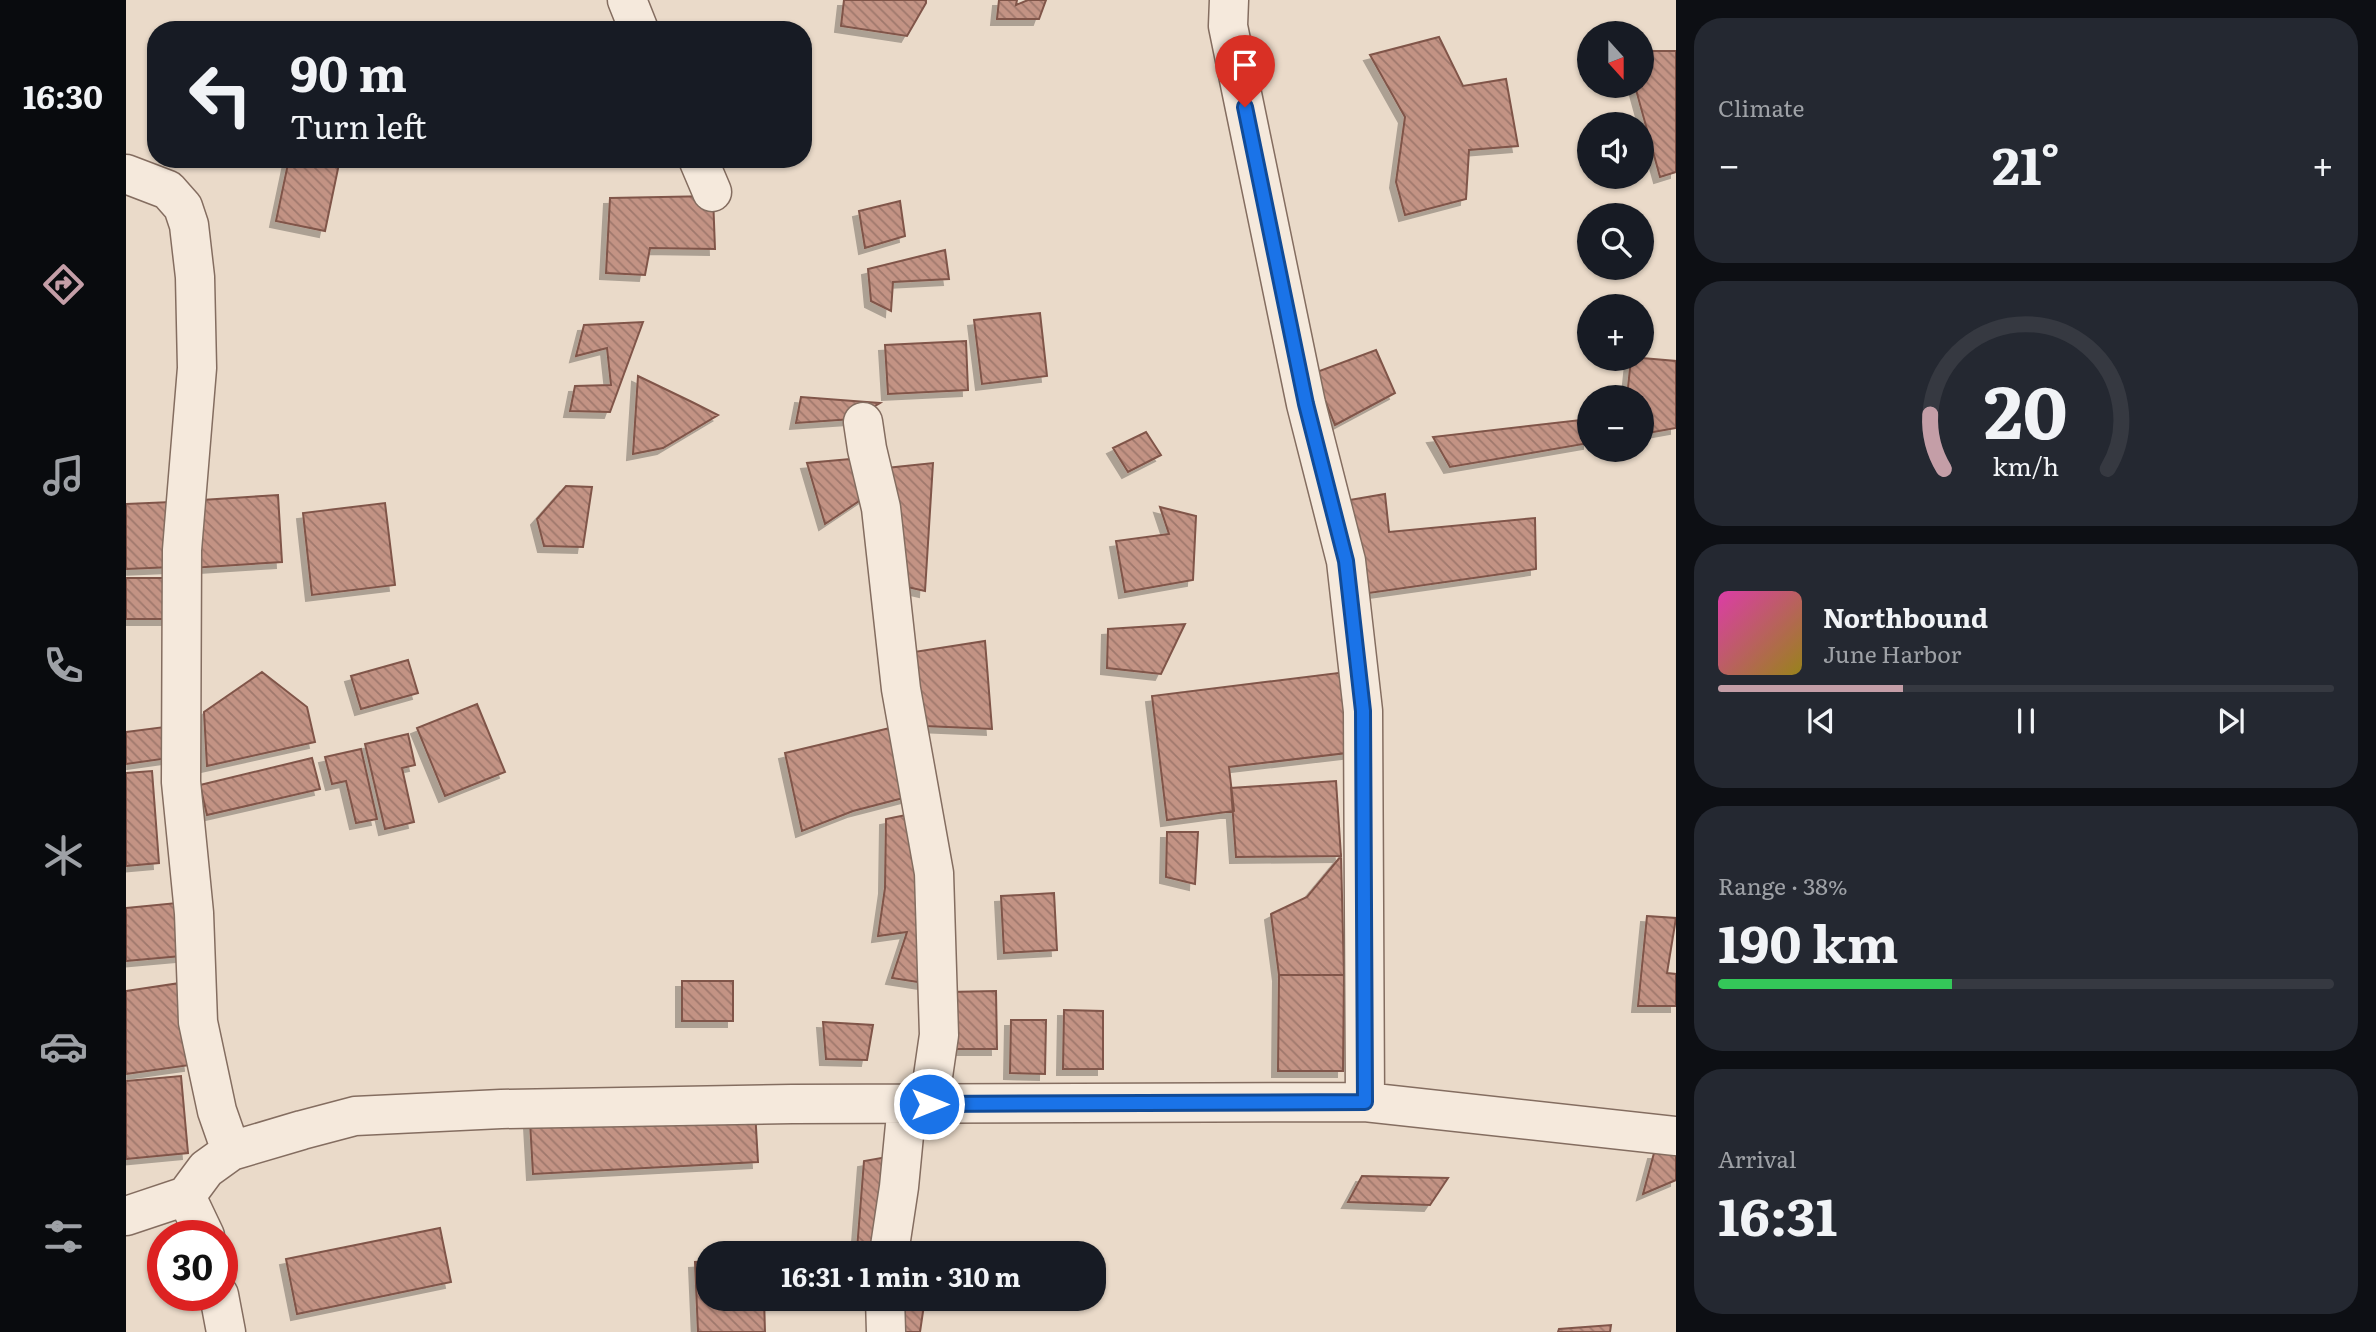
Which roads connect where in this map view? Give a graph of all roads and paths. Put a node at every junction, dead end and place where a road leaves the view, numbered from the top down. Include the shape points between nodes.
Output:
1 (627, 0) edge
2 (1228, 0) edge
3 (635, 21) edge
4 (126, 174) edge
5 (863, 422) dead end
6 (1365, 1102) junction
7 (918, 1104) junction
8 (1676, 1136) edge
9 (231, 1151) junction
10 (186, 1196) junction
11 (126, 1216) edge
12 (197, 1220) edge
13 (891, 1241) edge
14 (222, 1311) edge
15 (885, 1311) edge
16 (226, 1332) edge
17 (886, 1332) edge

1 - 3 street
2 - 6 street via 1228,26 1306,404 1346,561 1363,711
4 - 9 street via 169,190 183,207 195,277 197,368 182,550 181,782 194,913 198,1022 217,1111
5 - 7 street via 881,508 901,689 934,873 939,1035
6 - 7 street
6 - 8 street
7 - 9 street via 355,1115
7 - 13 street
9 - 10 street via 205,1170
10 - 11 street
10 - 12 street
14 - 16 street
15 - 17 street

